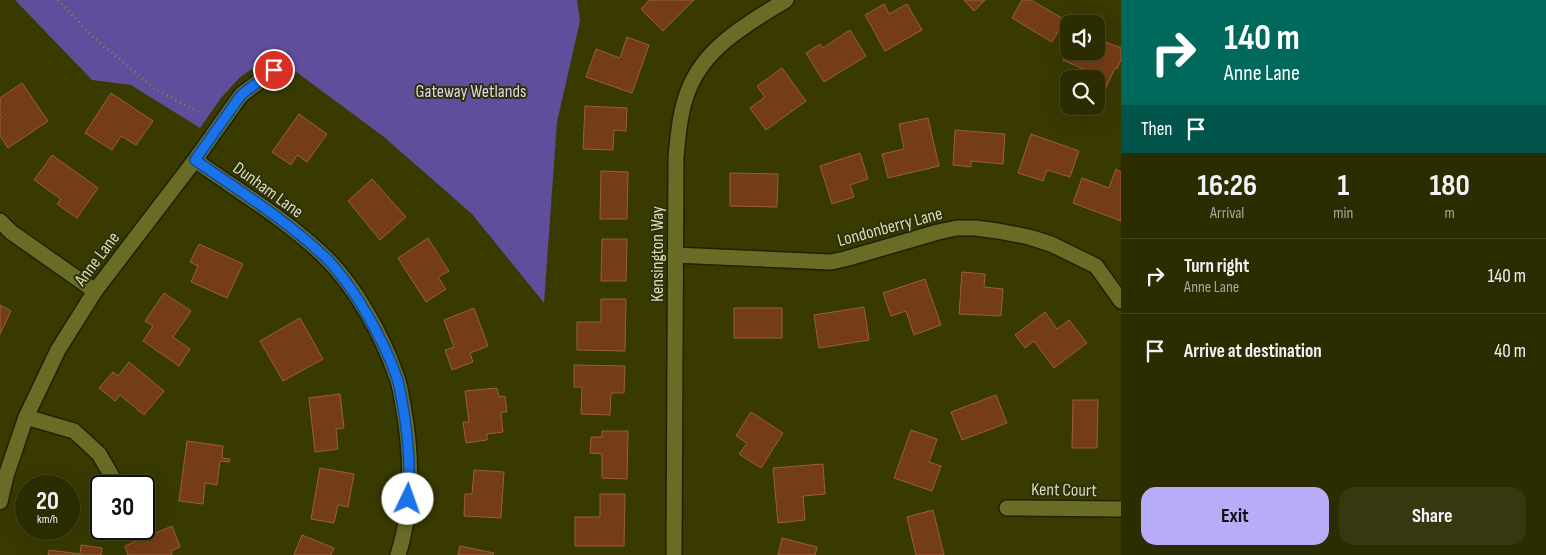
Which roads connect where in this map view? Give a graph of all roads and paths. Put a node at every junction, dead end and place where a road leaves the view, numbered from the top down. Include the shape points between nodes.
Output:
1 (58, 0) edge
2 (776, 2) edge
3 (274, 70) dead end
4 (198, 112) dead end
5 (195, 160) junction
6 (0, 220) edge
7 (675, 255) junction
8 (95, 291) junction
9 (1121, 301) edge
10 (26, 417) junction
11 (111, 475) edge
12 (0, 502) edge
13 (1007, 508) dead end
14 (1121, 509) edge
15 (398, 555) edge
16 (674, 555) edge

1 - 4 path via 94,38 155,89
2 - 7 street, Kensington Way via 716,49 702,64 690,86 676,157
3 - 5 street, Anne Lane via 241,95
5 - 8 street, Anne Lane
5 - 15 street, Dunham Lane via 294,230 327,259 355,294 379,337 397,376 408,431 410,479 407,519
6 - 8 street via 11,232
7 - 9 street, Londonberry Lane via 831,262 938,232 976,228 1052,244 1096,266
7 - 16 street, Kensington Way
8 - 10 street, Anne Lane via 58,350
10 - 11 street via 74,431 98,454
10 - 12 street, Anne Lane
13 - 14 street, Kent Court

